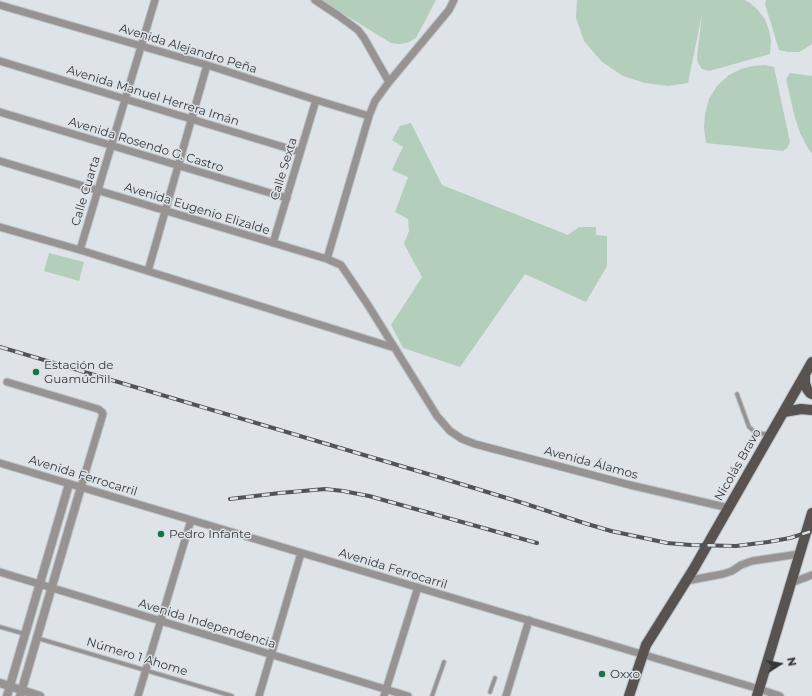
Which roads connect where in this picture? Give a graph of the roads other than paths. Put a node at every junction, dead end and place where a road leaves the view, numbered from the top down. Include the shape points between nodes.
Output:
1 (155, 0) edge
2 (315, 0) edge
3 (454, 0) edge
4 (0, 5) edge
5 (141, 46) junction
6 (0, 62) edge
7 (207, 65) junction
8 (389, 82) junction
9 (125, 99) junction
10 (316, 100) junction
11 (0, 112) edge
12 (369, 116) junction
13 (192, 119) junction
14 (111, 146) junction
15 (300, 152) junction
16 (0, 161) edge
17 (178, 166) junction
18 (98, 191) junction
19 (287, 198) junction
20 (165, 211) junction
21 (0, 227) edge
22 (273, 243) junction
23 (80, 250) junction
24 (327, 259) junction
25 (148, 271) junction
26 (395, 348) junction
27 (812, 362) edge
28 (804, 375) junction
29 (7, 382) dead end
30 (737, 394) dead end
31 (812, 394) edge
32 (812, 410) edge
33 (784, 412) junction
34 (772, 432) junction
35 (0, 463) edge
36 (69, 484) junction
37 (81, 487) junction
38 (729, 508) junction
39 (812, 512) edge
40 (191, 520) junction
41 (302, 553) junction
42 (799, 554) junction
43 (0, 572) edge
44 (812, 575) edge
45 (686, 581) junction
46 (791, 583) junction
47 (40, 584) junction
48 (52, 588) junction
49 (418, 588) junction
50 (529, 620) junction
51 (161, 621) junction
52 (0, 627) edge
53 (25, 634) junction
54 (37, 638) junction
55 (642, 654) junction
56 (271, 655) junction
57 (444, 662) dead end
58 (146, 670) junction
59 (495, 678) dead end
60 (0, 683) edge
61 (10, 686) junction
62 (490, 692) dead end
63 (758, 692) edge
64 (21, 693) edge
65 (385, 693) edge
66 (7, 696) edge
67 (40, 696) edge
68 (138, 696) edge
69 (232, 696) edge
70 (259, 696) edge
71 (408, 696) edge
72 (432, 696) edge
73 (506, 696) edge
74 (629, 696) edge
75 (780, 696) edge

1 - 5 street, Calle Cuarta
2 - 8 street via 358,30
3 - 8 street via 449,10
4 - 5 street, Avenida Alejandro Peña
5 - 7 street, Avenida Alejandro Peña
5 - 9 street, Calle Cuarta
6 - 9 street, Avenida Manuel Herrera Imán
7 - 10 street, Avenida Alejandro Peña
7 - 13 street
8 - 12 street via 375,101
9 - 13 street, Avenida Manuel Herrera Imán
9 - 14 street, Calle Cuarta
10 - 12 street, Avenida Alejandro Peña
10 - 15 street, Calle Sexta
11 - 14 street, Avenida Rosendo G. Castro
12 - 24 street
13 - 15 street, Avenida Manuel Herrera Imán
13 - 17 street
14 - 17 street, Avenida Rosendo G. Castro
14 - 18 street, Calle Cuarta
15 - 19 street, Calle Sexta
16 - 18 street, Avenida Eugenio Elizalde
17 - 19 street, Avenida Rosendo G. Castro
17 - 20 street
18 - 20 street, Avenida Eugenio Elizalde
18 - 23 street, Calle Cuarta
19 - 22 street, Calle Sexta
20 - 22 street, Avenida Eugenio Elizalde
20 - 25 street
21 - 23 street
22 - 24 street, Avenida Eugenio Elizalde
23 - 25 street
24 - 26 street, Avenida Eugenio Elizalde via 341,265
25 - 26 street
26 - 38 street, Avenida Álamos via 437,416 450,431 462,439 630,485
27 - 28 main road, Nicolás Bravo
28 - 31 main road via 807,389
28 - 33 main road, Nicolás Bravo
29 - 37 street via 102,412
30 - 34 lane via 749,427 756,433
32 - 33 main road
33 - 34 main road, Nicolás Bravo
34 - 38 main road, Nicolás Bravo
35 - 36 street, Avenida Ferrocarril
36 - 37 street, Avenida Ferrocarril
36 - 47 street
37 - 40 street, Avenida Ferrocarril
37 - 48 street
38 - 45 main road, Nicolás Bravo
39 - 42 main road
40 - 41 street, Avenida Ferrocarril
40 - 51 street
41 - 49 street, Avenida Ferrocarril
41 - 56 street
42 - 45 street via 752,561 728,573
42 - 46 main road
43 - 47 street, Avenida Independencia
44 - 46 street
45 - 55 main road, Nicolás Bravo
46 - 63 main road
47 - 48 street, Avenida Independencia
47 - 53 street
48 - 51 street, Avenida Independencia
48 - 54 street
49 - 50 street, Avenida Ferrocarril
49 - 65 street
50 - 55 street, Avenida Ferrocarril
50 - 73 street
51 - 56 street, Avenida Independencia
51 - 58 street
52 - 53 lane
53 - 61 street
54 - 58 lane, Número 1 Ahome
54 - 64 street
55 - 63 street, Avenida Ferrocarril
55 - 74 main road, Nicolás Bravo
56 - 65 street, Avenida Independencia
56 - 70 street
57 - 72 lane
58 - 68 street
58 - 69 lane, Número 1 Ahome
59 - 62 lane
60 - 61 street
61 - 64 street
61 - 66 street
63 - 75 street, Avenida Ferrocarril
64 - 67 street
65 - 71 street, Avenida Independencia

